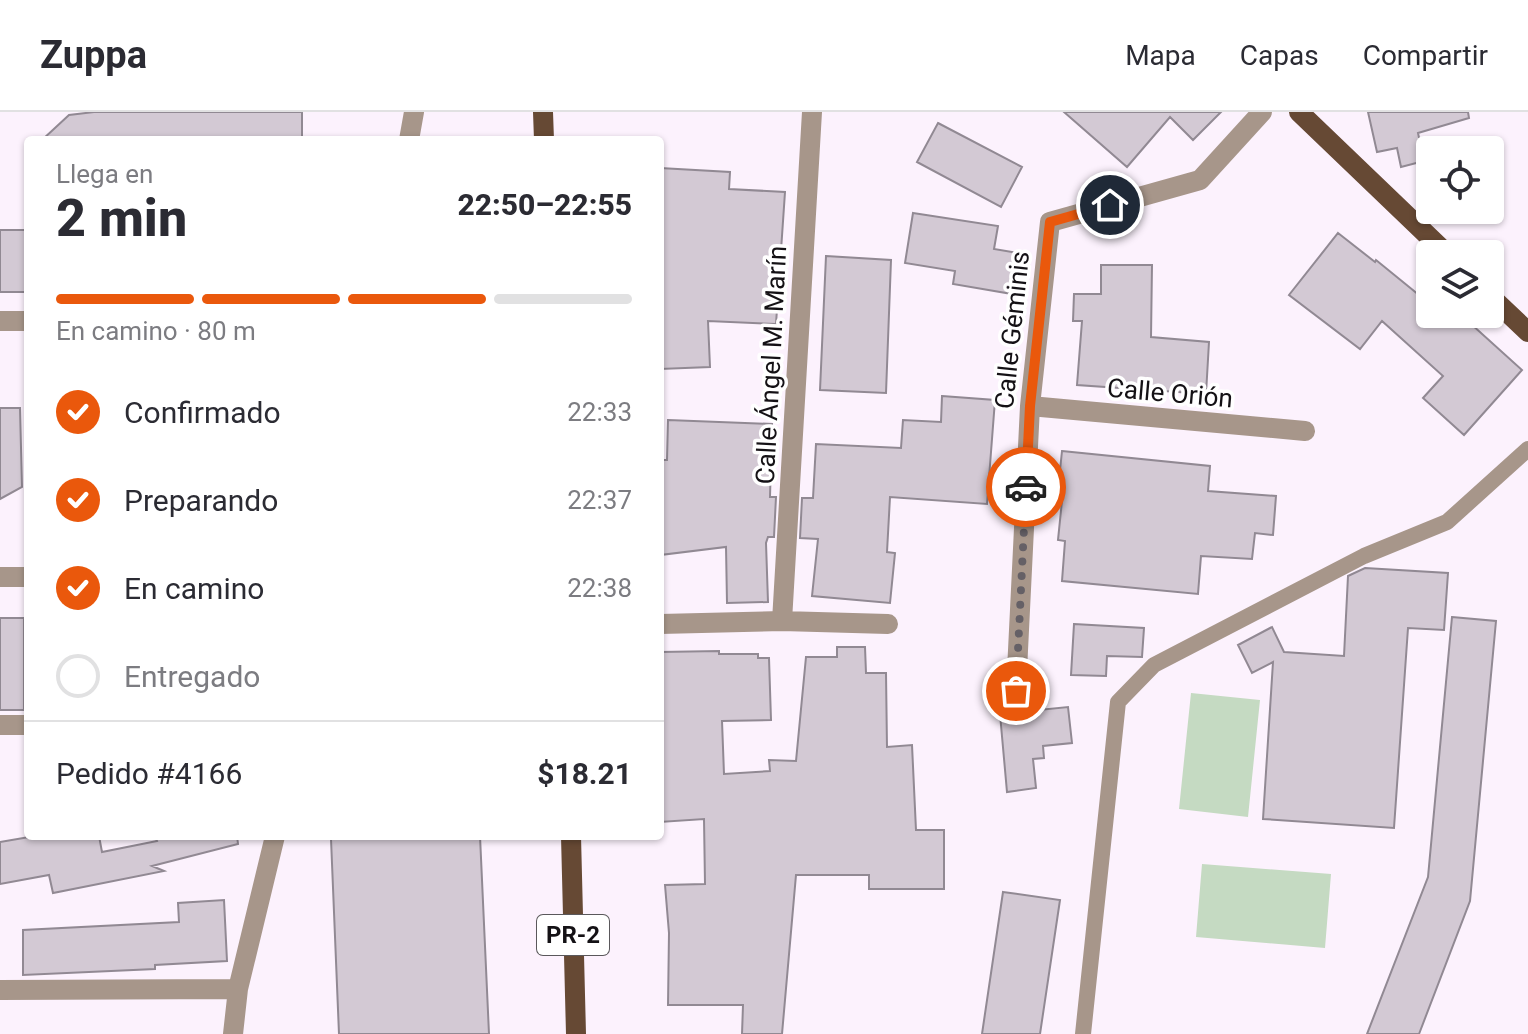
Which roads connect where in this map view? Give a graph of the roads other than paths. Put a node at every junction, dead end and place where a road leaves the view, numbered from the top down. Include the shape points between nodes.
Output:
1 (414, 112) edge
2 (543, 112) edge
3 (812, 112) edge
4 (1262, 112) edge
5 (1299, 112) edge
6 (410, 136) edge
7 (544, 136) edge
8 (1432, 240) edge
9 (1504, 309) edge
10 (0, 321) edge
11 (24, 321) edge
12 (1528, 332) edge
13 (1030, 406) junction
14 (1305, 431) dead end
15 (1528, 449) edge
16 (0, 577) edge
17 (24, 577) edge
18 (782, 621) junction
19 (664, 624) edge
20 (888, 624) dead end
21 (1016, 691) dead end
22 (0, 725) edge
23 (24, 725) edge
24 (274, 840) edge
25 (571, 840) edge
26 (238, 989) junction
27 (0, 990) edge
28 (233, 1034) edge
29 (576, 1034) edge
30 (1083, 1034) edge

1 - 6 street
2 - 7 main road
3 - 18 street, Calle Ángel M. Marín
4 - 13 street, Calle Géminis via 1200,180 1050,222
5 - 8 main road
9 - 12 main road
10 - 11 street
13 - 14 street, Calle Orión
13 - 21 street, Calle Géminis
15 - 30 lane via 1447,522 1364,556 1154,665 1118,702
16 - 17 street
18 - 19 street
18 - 20 street
22 - 23 street
24 - 26 street
25 - 29 main road, PR-2
26 - 27 street
26 - 28 street

